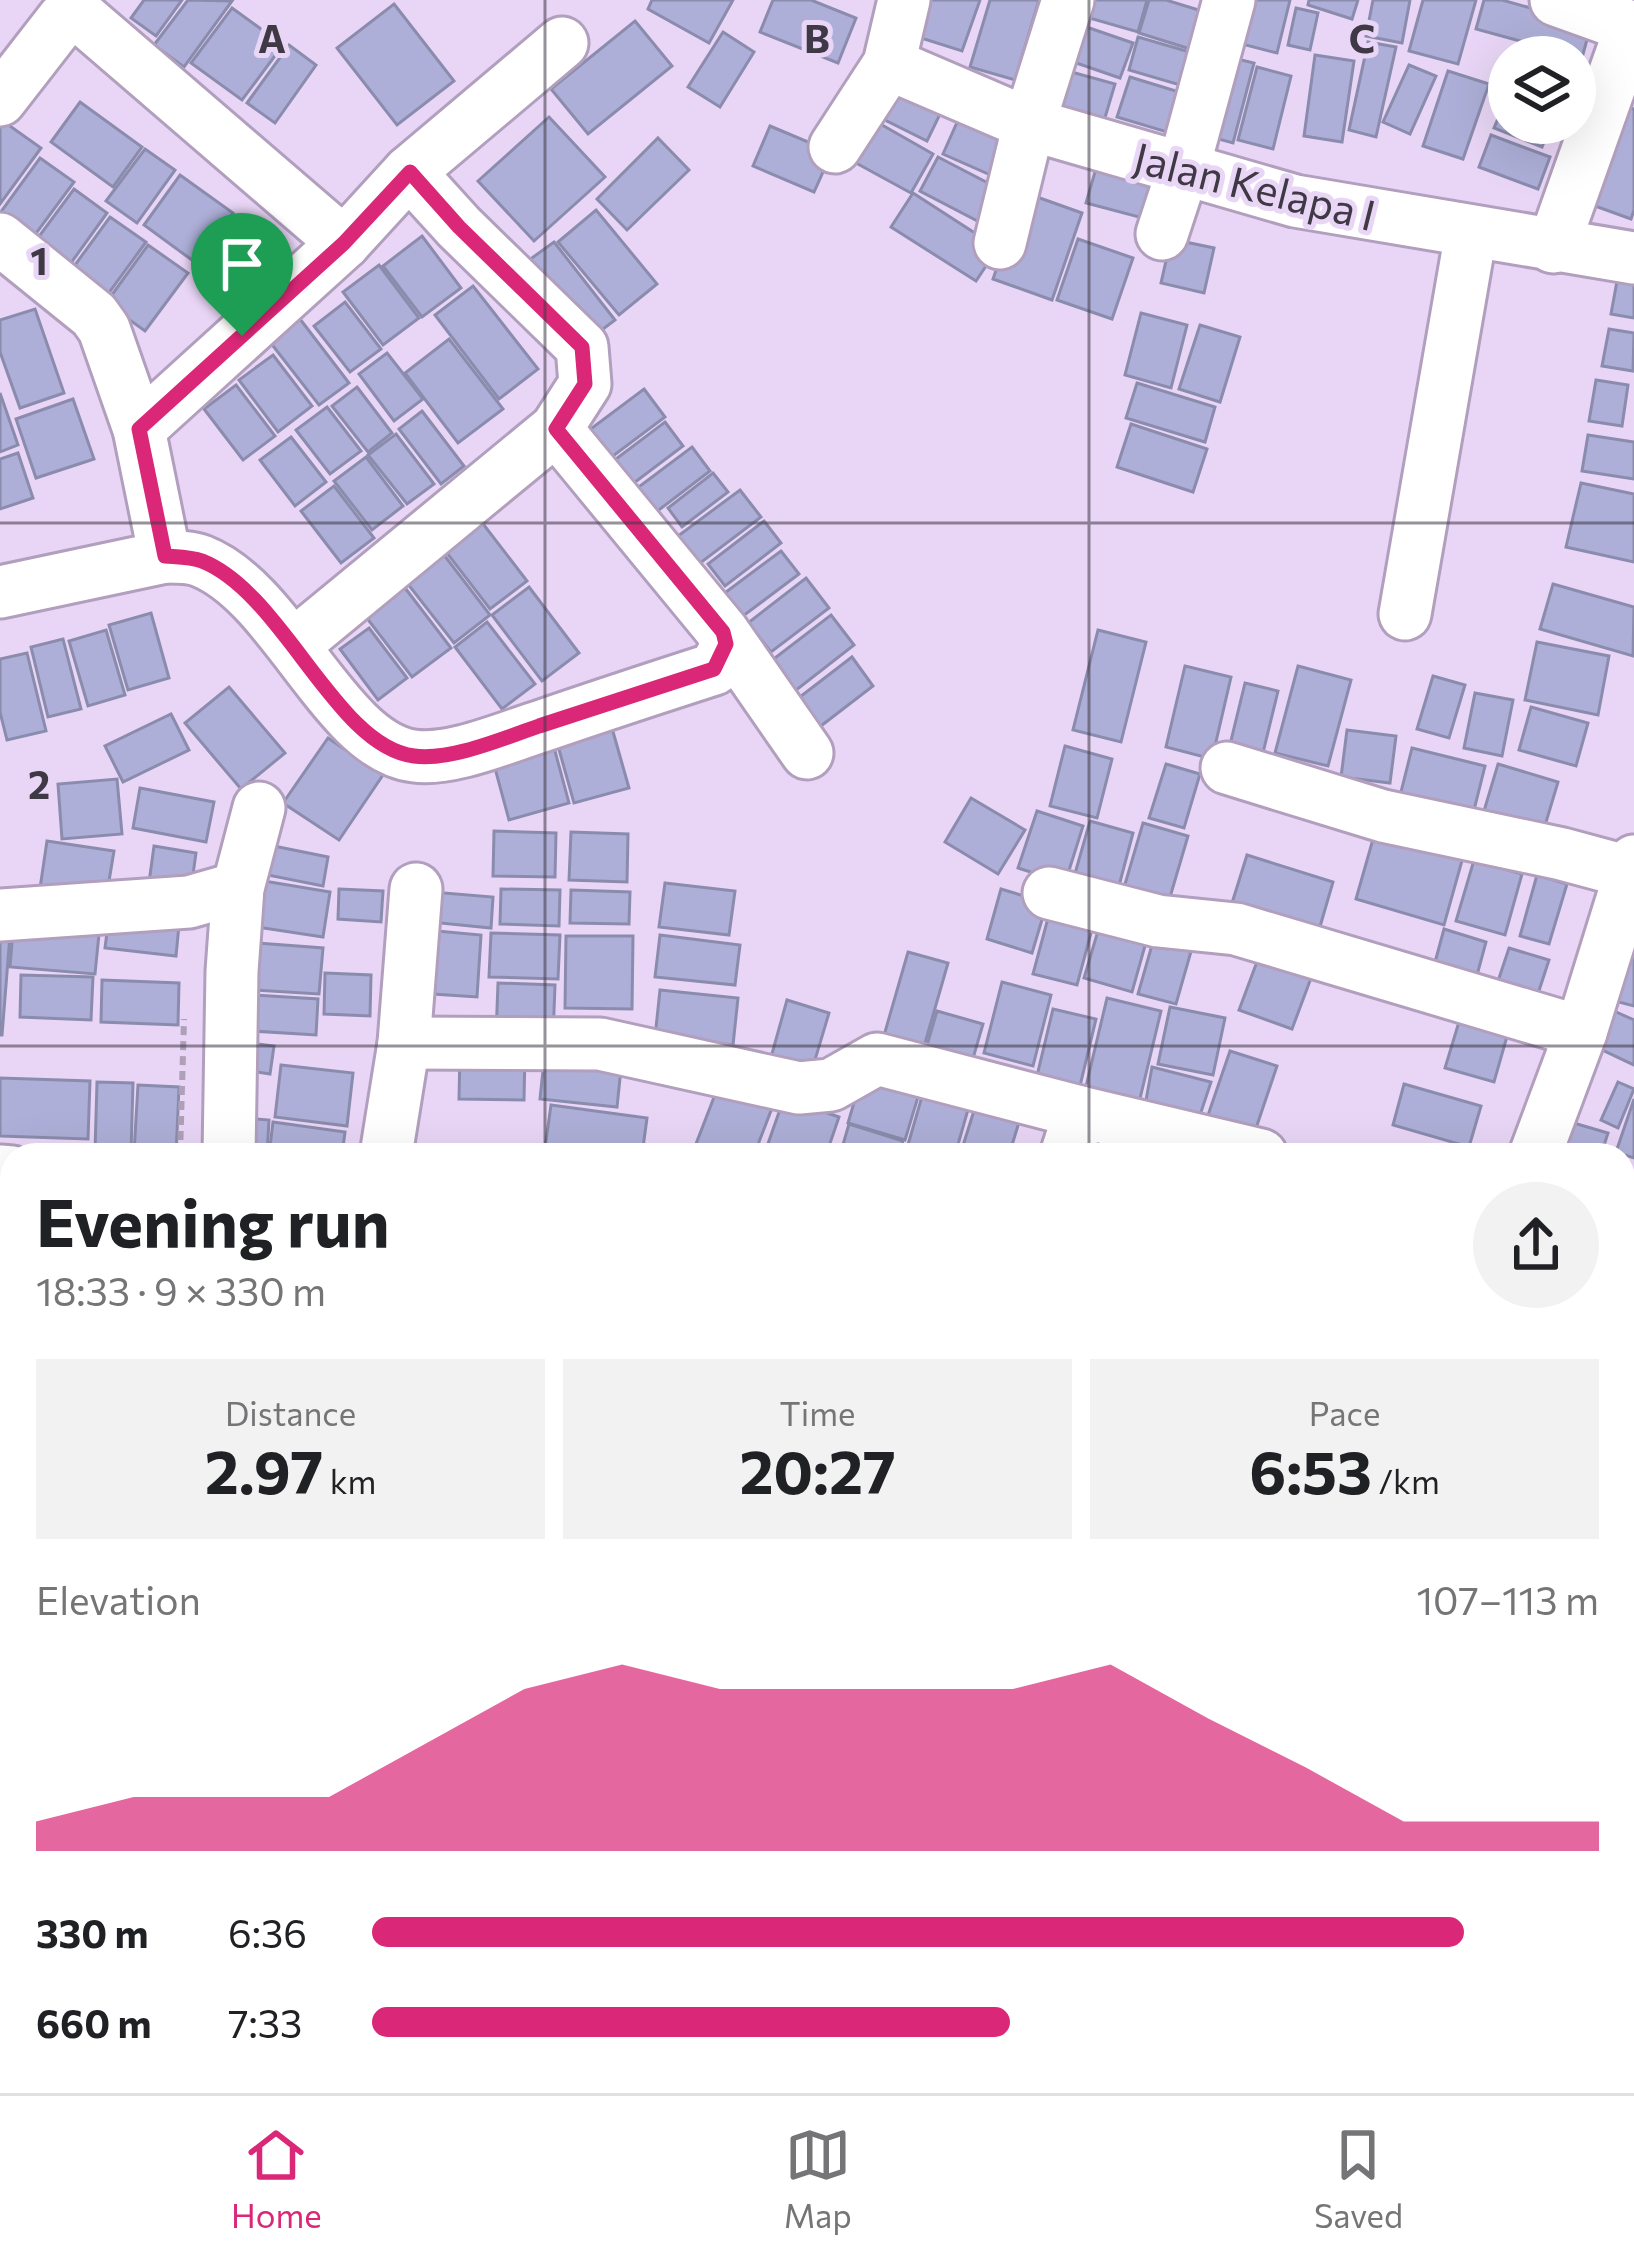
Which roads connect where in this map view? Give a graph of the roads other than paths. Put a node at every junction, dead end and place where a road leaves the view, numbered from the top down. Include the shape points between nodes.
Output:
1 (904, 0) edge
2 (1067, 0) edge
3 (1228, 0) edge
4 (1556, 0) edge
5 (1632, 28) edge
6 (562, 43) dead end
7 (889, 64) junction
8 (0, 100) edge
9 (1029, 124) junction
10 (835, 147) dead end
11 (1184, 170) junction
12 (410, 172) junction
13 (1472, 233) junction
14 (1162, 234) dead end
15 (0, 239) edge
16 (344, 243) junction
17 (1000, 243) dead end
18 (1553, 247) junction
19 (1634, 258) edge
20 (139, 429) junction
21 (556, 429) junction
22 (165, 556) junction
23 (0, 592) edge
24 (1405, 614) dead end
25 (295, 644) junction
26 (720, 653) junction
27 (807, 754) dead end
28 (1227, 768) dead end
29 (259, 808) dead end
30 (1632, 867) edge
31 (238, 888) junction
32 (416, 889) dead end
33 (1049, 893) dead end
34 (0, 914) edge
35 (1581, 1032) junction
36 (404, 1043) junction
37 (1073, 1134) edge
38 (229, 1143) edge
39 (388, 1143) edge
40 (1154, 1143) edge
41 (1539, 1143) edge

1 - 7 street
2 - 9 street
3 - 11 street
4 - 5 street
5 - 18 street
6 - 12 street
7 - 9 street, Jalan Kelapa I
7 - 10 street
8 - 16 street via 65,17 76,14
9 - 11 street, Jalan Kelapa I
9 - 17 street
11 - 13 street, Jalan Kelapa I via 1330,209
11 - 14 street
12 - 16 street
12 - 21 street via 582,347 585,384
13 - 18 street, Jalan Kelapa I
13 - 24 street
15 - 20 street via 94,315
16 - 20 street
18 - 19 street, Jalan Kelapa I
20 - 22 street
21 - 25 street
21 - 26 street
22 - 23 street
22 - 25 street via 198,559 232,577
25 - 26 street via 348,714 377,741 413,757 478,747
26 - 27 street
28 - 30 street via 1383,816
29 - 31 street
30 - 35 street
31 - 34 street via 189,902
31 - 38 street
32 - 36 street
33 - 35 street via 1158,921 1236,928
35 - 41 street
36 - 37 street via 600,1044 799,1088 831,1085 877,1059
36 - 39 street
37 - 40 street

